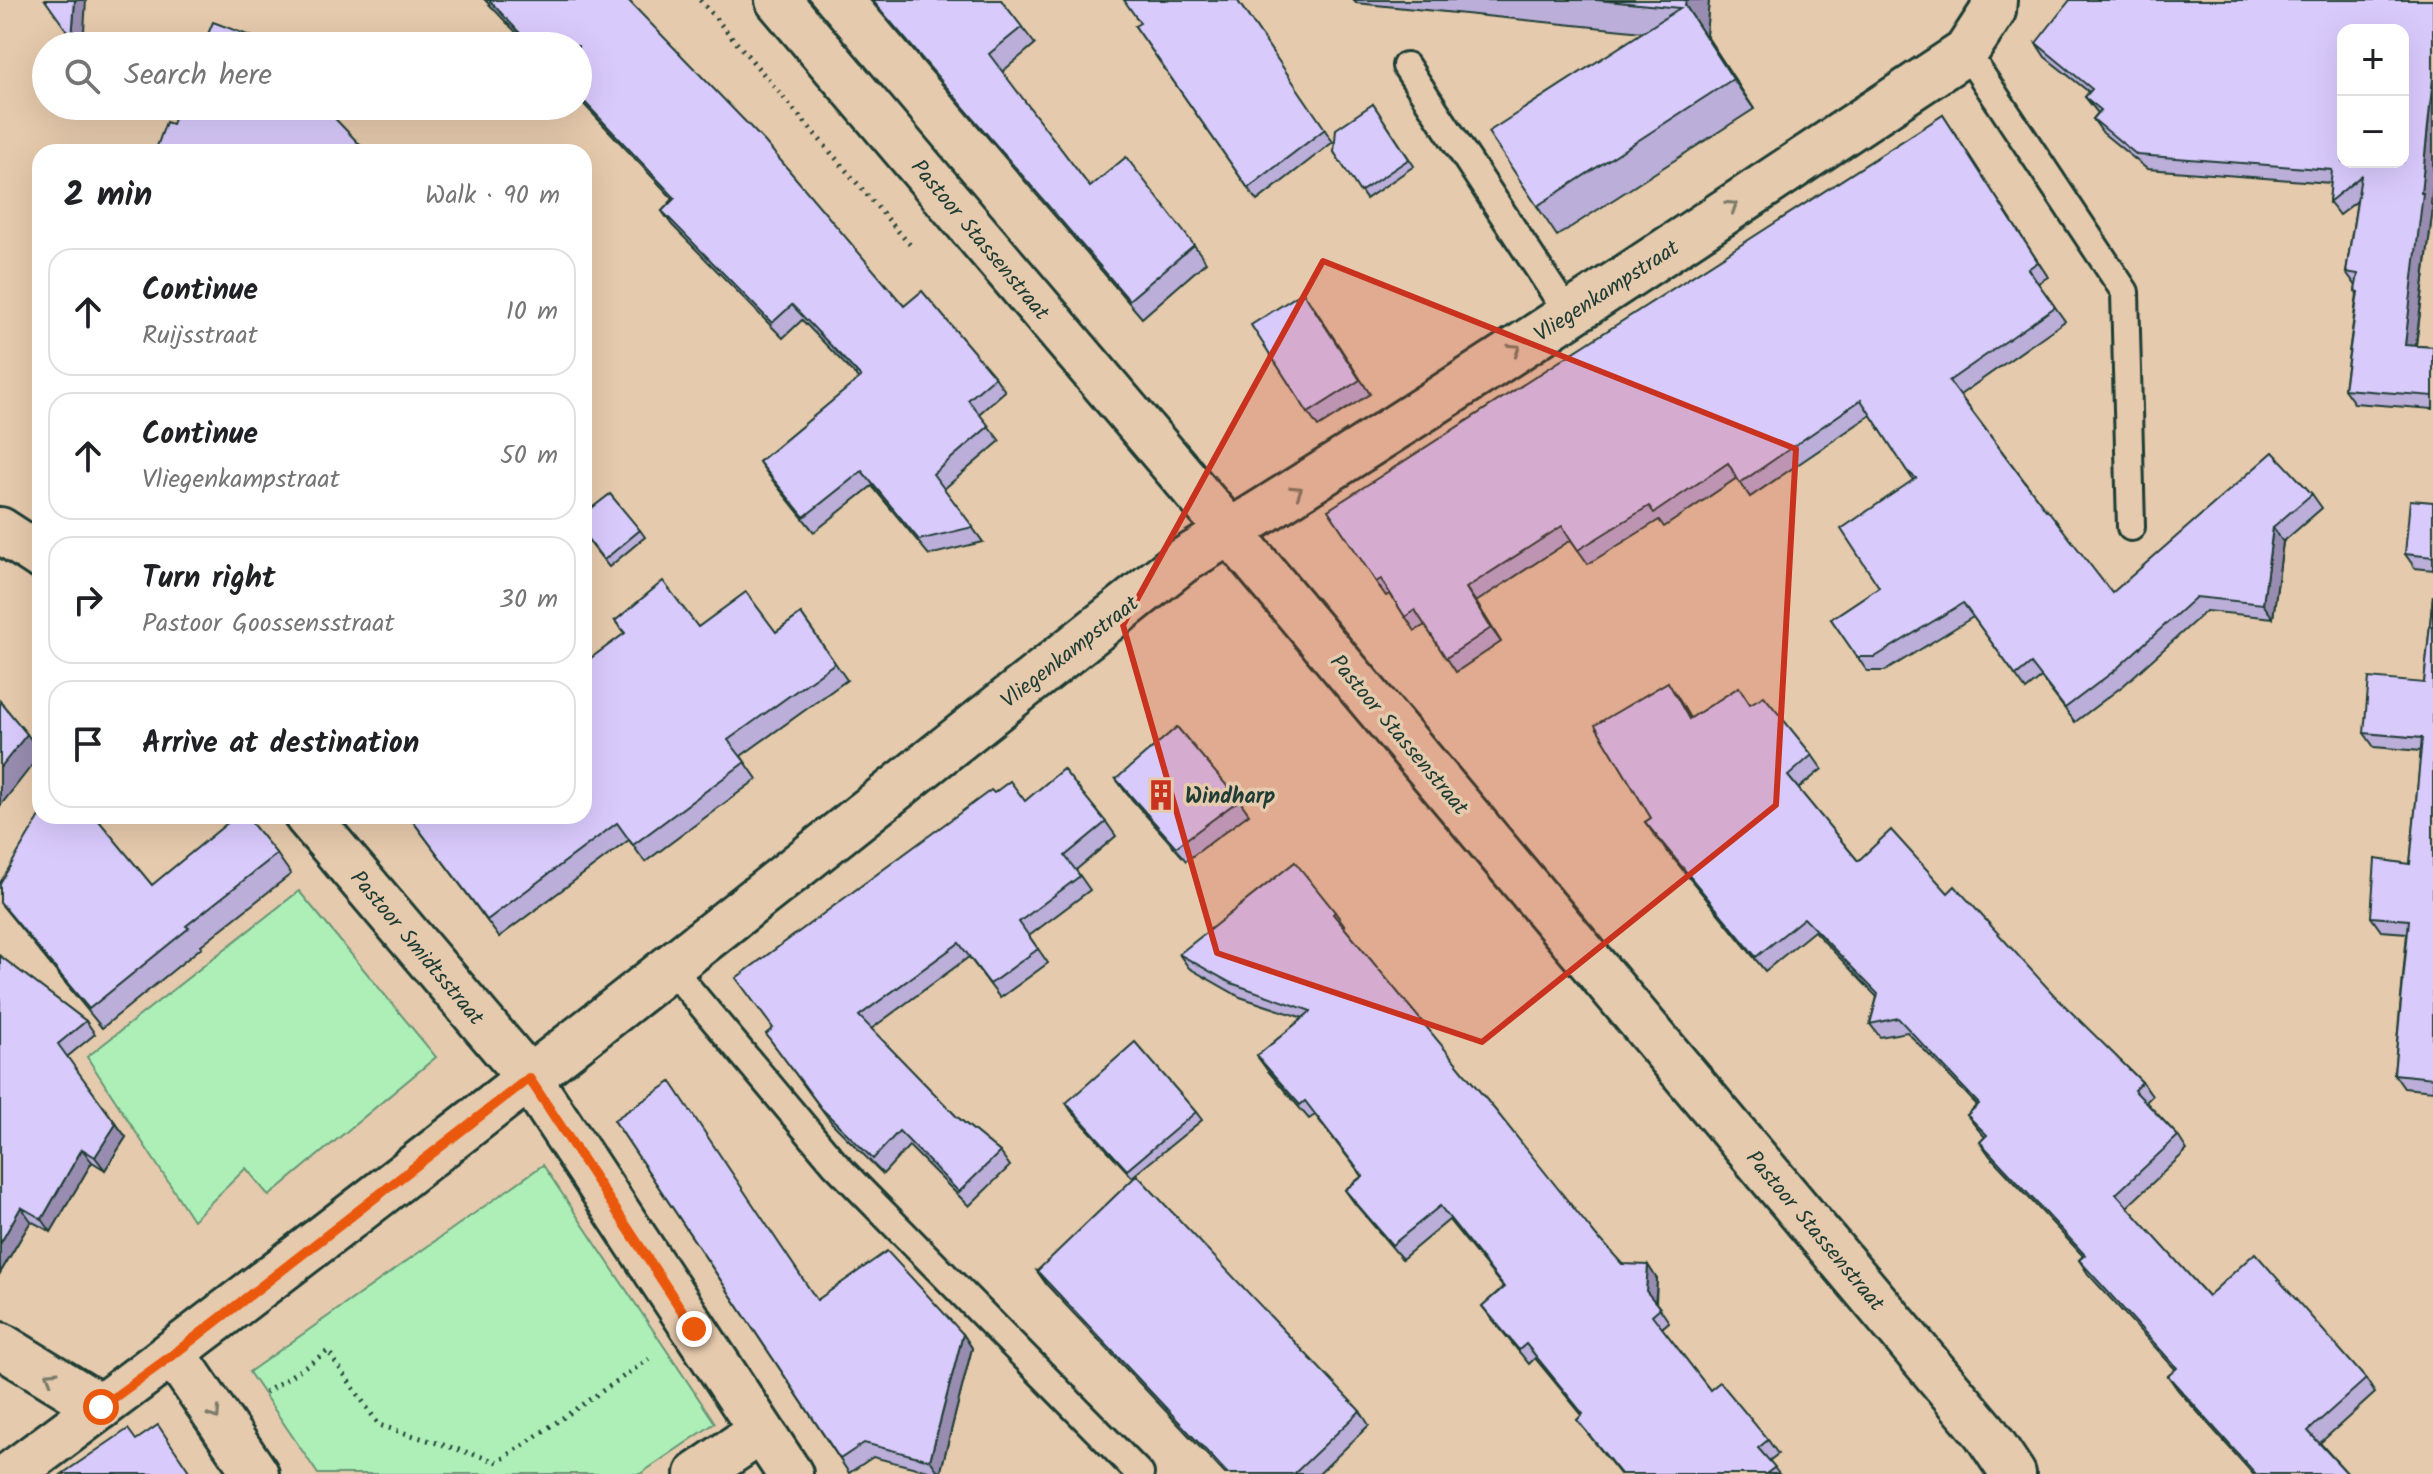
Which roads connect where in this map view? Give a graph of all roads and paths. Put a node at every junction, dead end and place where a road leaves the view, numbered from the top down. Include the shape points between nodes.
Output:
1 (778, 0) edge
2 (1994, 0) edge
3 (1966, 52) junction
4 (1406, 66) dead end
5 (1569, 315) junction
6 (2131, 527) dead end
7 (0, 530) edge
8 (1230, 532) junction
9 (32, 551) edge
10 (314, 824) edge
11 (670, 967) junction
12 (529, 1078) junction
13 (694, 1329) junction
14 (0, 1345) edge
15 (174, 1354) junction
16 (101, 1407) junction
17 (221, 1423) junction
18 (761, 1431) junction
19 (11, 1474) edge
20 (256, 1474) edge
21 (698, 1474) edge
22 (790, 1474) edge
23 (1140, 1474) edge
24 (2013, 1474) edge

1 - 8 street, Pastoor Stassenstraat
2 - 3 street, Vliegenkampstraat via 1993,11
5 -> 3 street, Vliegenkampstraat
3 - 6 lane via 2125,292
4 - 5 lane
8 -> 5 street, Vliegenkampstraat
7 - 9 street
8 - 11 street, Vliegenkampstraat via 1181,562
8 - 24 street, Pastoor Stassenstraat via 1985,1432
10 - 12 street, Pastoor Smidtsstraat
11 - 12 street, Vliegenkampstraat
11 - 23 lane via 835,1164
12 - 13 street, Pastoor Smidtsstraat
12 - 15 street, Vliegenkampstraat
13 - 17 path via 498,1462 379,1425 328,1351
13 - 18 street, Pastoor Smidtsstraat
16 -> 14 street
15 - 16 street, Vliegenkampstraat
15 -> 17 street
16 - 19 street, Vliegenkampstraat
17 - 20 street
18 - 21 street
18 - 22 street, Pastoor Smidtsstraat

